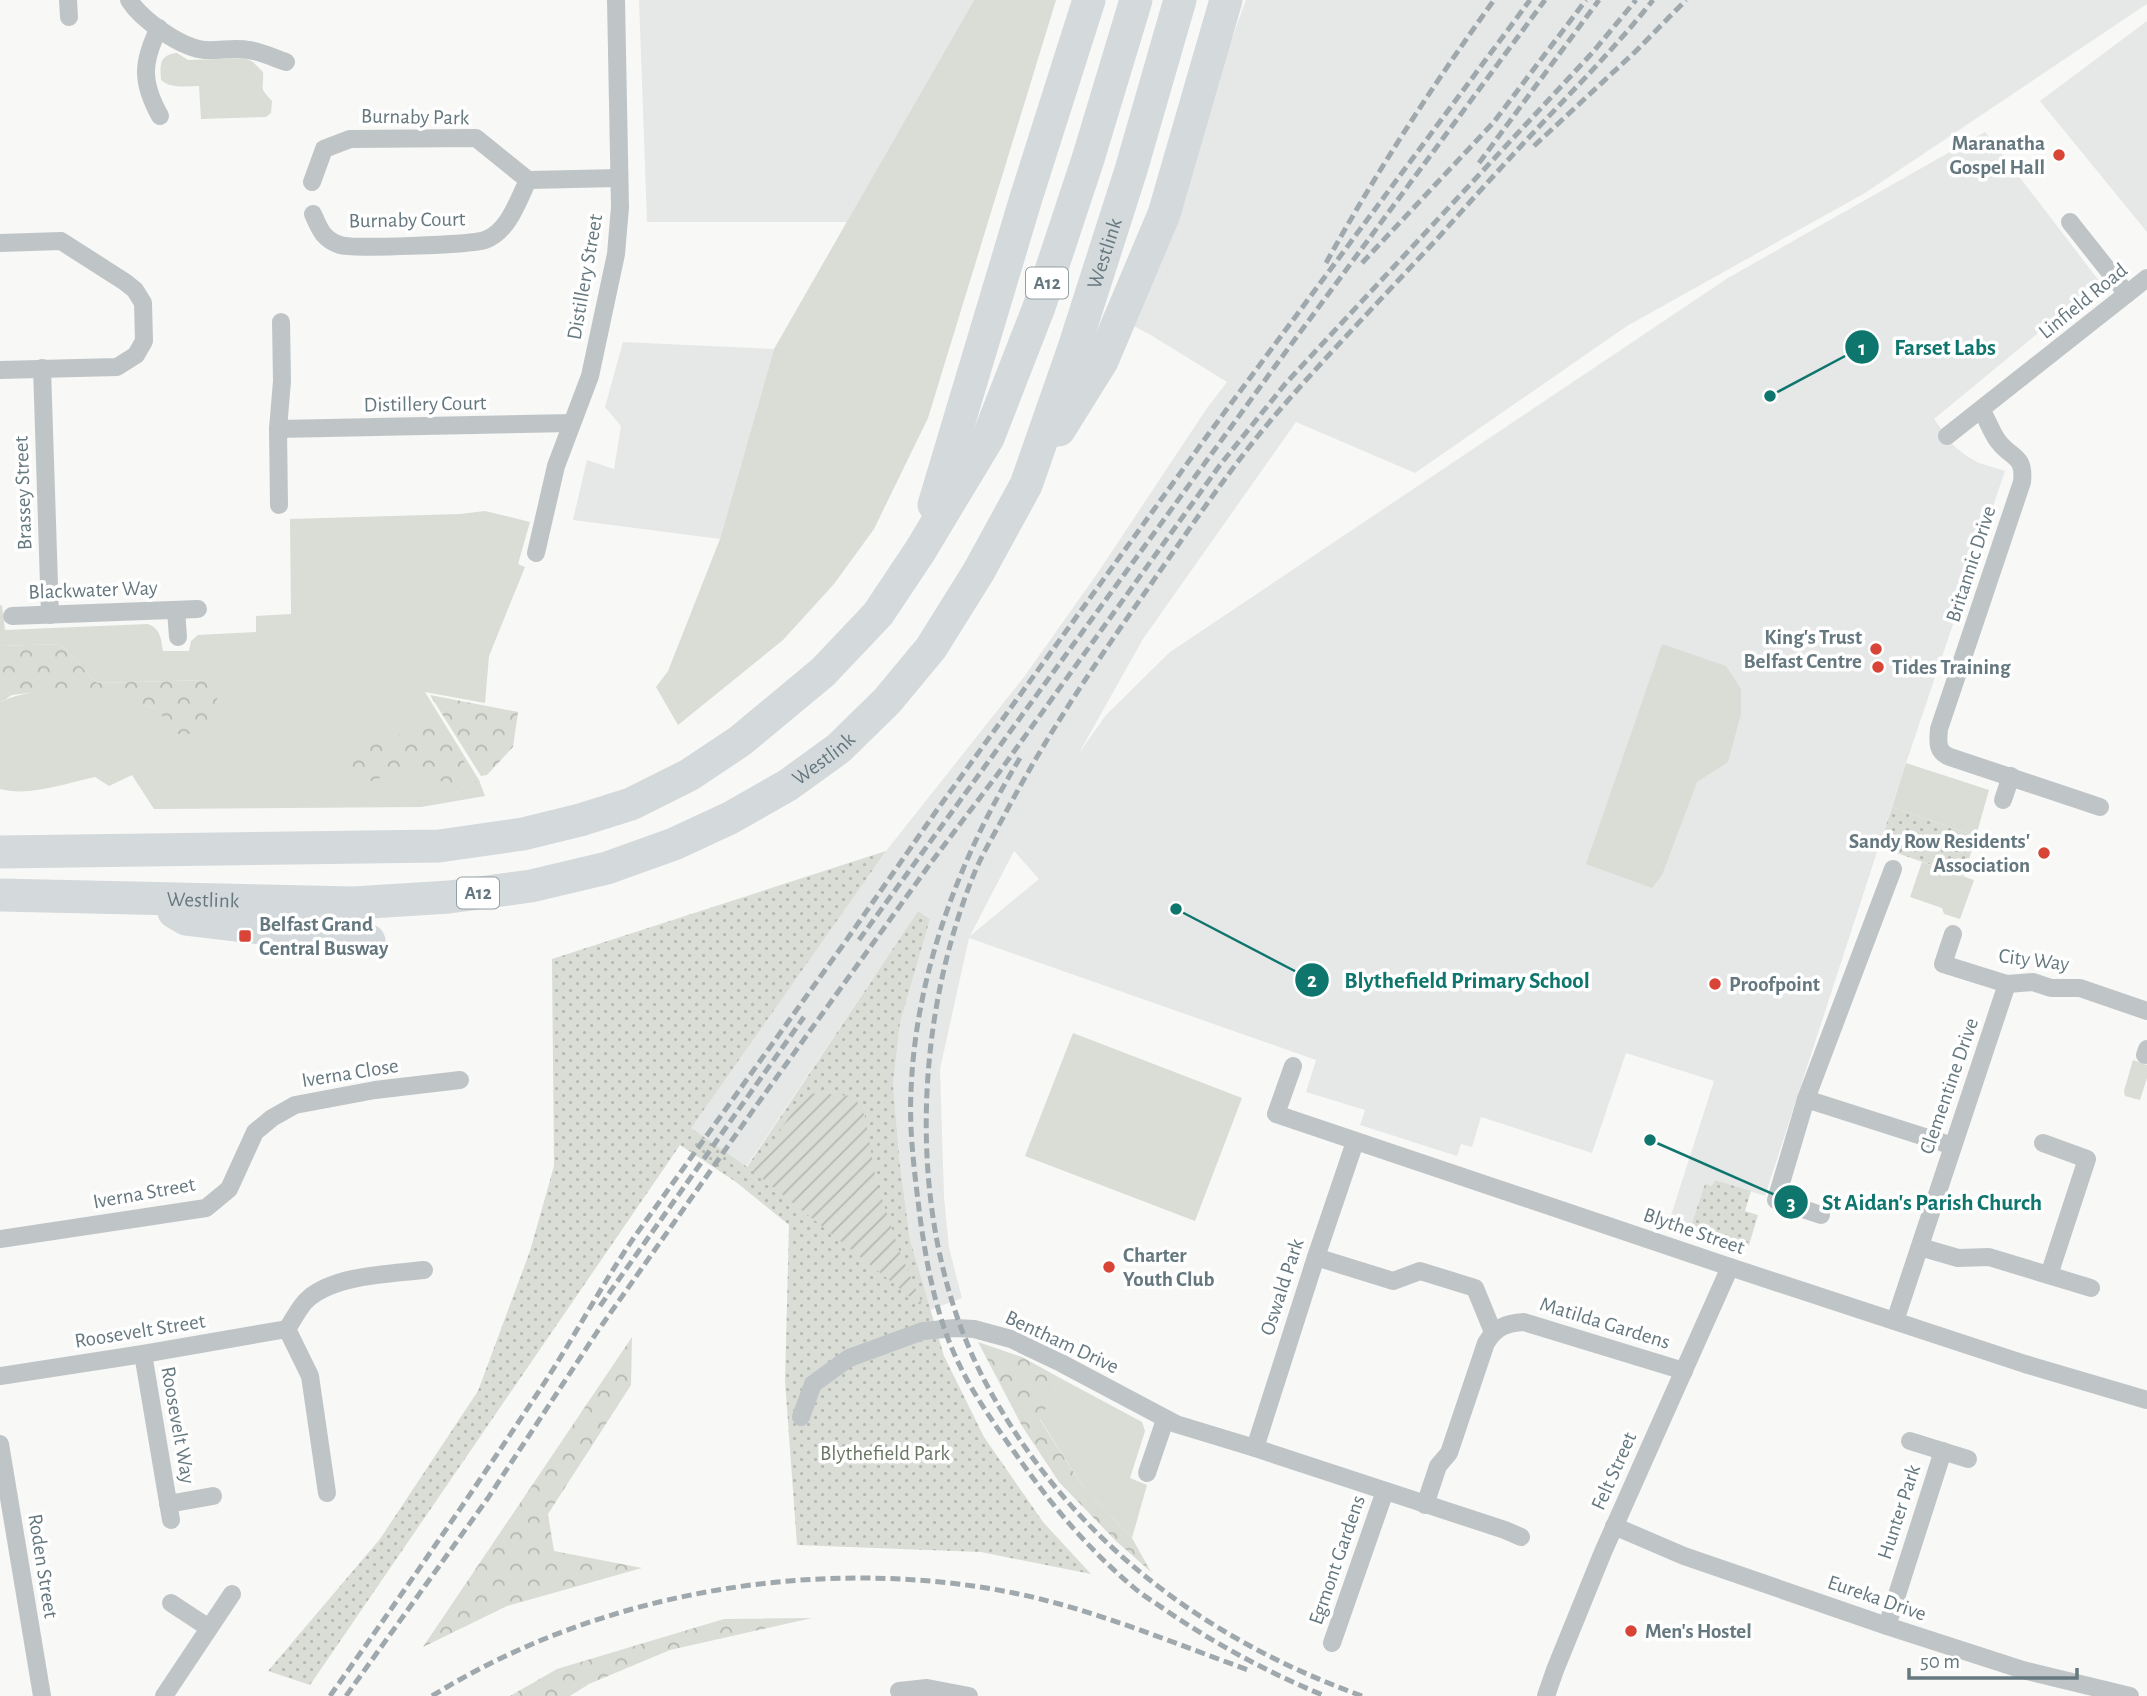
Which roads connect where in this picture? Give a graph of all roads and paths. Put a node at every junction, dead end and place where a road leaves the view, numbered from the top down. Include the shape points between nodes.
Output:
1 (129, 0) edge
2 (616, 0) edge
3 (1089, 0) edge
4 (1136, 0) edge
5 (1180, 0) edge
6 (1226, 0) edge
7 (159, 28) junction
8 (286, 62) dead end
9 (160, 116) dead end
10 (619, 178) junction
11 (528, 180) junction
12 (312, 182) dead end
13 (313, 214) dead end
14 (2070, 222) dead end
15 (0, 243) edge
16 (2147, 278) edge
17 (2127, 294) junction
18 (281, 322) dead end
19 (42, 368) junction
20 (0, 369) edge
21 (1981, 410) junction
22 (572, 423) junction
23 (278, 429) junction
24 (1947, 436) dead end
25 (1026, 485) junction
26 (279, 505) dead end
27 (920, 551) junction
28 (536, 553) dead end
29 (198, 609) dead end
30 (176, 610) junction
31 (50, 615) junction
32 (12, 616) dead end
33 (178, 637) dead end
34 (2011, 776) junction
35 (2003, 800) dead end
36 (2100, 807) dead end
37 (0, 837) edge
38 (0, 852) edge
39 (47, 852) junction
40 (1893, 869) dead end
41 (0, 895) edge
42 (147, 898) junction
43 (1952, 934) dead end
44 (369, 941) dead end
45 (2007, 984) junction
46 (2147, 1012) edge
47 (1293, 1066) dead end
48 (460, 1080) dead end
49 (1806, 1100) junction
50 (255, 1132) joint
51 (1355, 1142) junction
52 (2043, 1143) dead end
53 (1953, 1146) junction
54 (1821, 1215) dead end
55 (0, 1239) edge
56 (1920, 1247) junction
57 (1315, 1257) junction
58 (1730, 1267) junction
59 (424, 1270) dead end
60 (2049, 1275) junction
61 (2091, 1288) dead end
62 (1895, 1321) junction
63 (287, 1329) junction
64 (1493, 1332) junction
65 (142, 1354) junction
66 (1684, 1371) junction
67 (0, 1376) edge
68 (2147, 1400) edge
69 (802, 1417) dead end
70 (1165, 1420) junction
71 (1910, 1441) dead end
72 (0, 1444) edge
73 (1255, 1448) junction
74 (1942, 1451) junction
75 (1968, 1460) dead end
76 (1147, 1473) dead end
77 (1385, 1491) junction
78 (327, 1493) dead end
79 (213, 1496) dead end
80 (1425, 1505) junction
81 (1614, 1526) junction
82 (1521, 1537) dead end
83 (232, 1594) dead end
84 (171, 1603) dead end
85 (1886, 1626) junction
86 (209, 1628) junction
87 (1332, 1643) dead end
88 (899, 1691) dead end
89 (960, 1695) edge
90 (42, 1696) edge
91 (164, 1696) edge
92 (1546, 1696) edge
93 (2130, 1696) edge

1 - 7 street
2 - 10 street, Distillery Street
3 - 27 highway
4 - 27 highway, A12 via 1039,307 988,438
5 - 25 highway, Westlink / A12 via 1127,183
6 - 25 highway via 1164,214 1102,361
7 - 8 street via 191,47 249,50
7 - 9 street via 147,51 146,75
10 - 11 street
10 - 22 street, Distillery Street via 616,254 590,376
11 - 12 street, Burnaby Park via 476,138 350,139 324,149
11 - 13 street, Burnaby Court via 505,226 486,240 452,245 342,246 322,235
14 - 17 street
15 - 19 street via 61,241 125,282 143,303 144,341 136,355 117,367
16 - 17 street, Linfield Road
17 - 21 street, Linfield Road
18 - 23 street
19 - 20 street
19 - 31 street, Brassey Street
21 - 24 street, Linfield Road
21 - 34 street, Britannic Drive via 1999,443 2019,459 2024,471 1938,742 1943,755
22 - 23 street, Distillery Court
22 - 28 street, Distillery Street via 556,466
23 - 26 street
25 - 42 highway, Westlink / A12 via 931,648 887,701 839,748 788,785 730,818 607,868 530,886 354,903
27 - 39 highway, A12 via 878,614 823,672 740,741 689,775 631,804 523,834 439,846
29 - 30 street, Blackwater Way
30 - 31 street, Blackwater Way
30 - 33 street, Blackwater Way
31 - 32 street, Blackwater Way
34 - 35 street
34 - 36 street, Britannic Drive
37 - 39 highway
38 - 39 highway, A12
40 - 49 street
41 - 42 highway, Westlink / A12
42 - 44 highway via 186,919
43 - 45 street, City Way via 1943,964
45 - 46 street, City Way via 2080,988
45 - 53 street, Clementine Drive
47 - 51 street, Blythe Street via 1276,1114
48 - 50 street, Iverna Close via 295,1105
49 - 53 street
49 - 54 street via 1776,1199
50 - 55 street, Iverna Street via 229,1189 206,1208
51 - 57 street, Oswald Park
51 - 58 street, Blythe Street
52 - 60 street via 2087,1159
53 - 56 street, Clementine Drive
56 - 60 street via 1958,1258 1989,1257
56 - 62 street, Clementine Drive
57 - 64 street via 1393,1281 1419,1271 1475,1288
57 - 73 street, Oswald Park
58 - 62 street, Blythe Street
58 - 66 street, Felt Street
59 - 63 street via 325,1287 307,1299
60 - 61 street
62 - 68 street, Blythe Street
63 - 65 street, Roosevelt Street
63 - 78 street via 310,1376
64 - 66 street, Matilda Gardens via 1507,1323 1524,1322
64 - 80 street
65 - 67 street, Roosevelt Street
65 - 79 street, Roosevelt Way via 169,1512
66 - 81 street, Felt Street
69 - 70 street, Bentham Drive via 813,1384 849,1359 914,1334 974,1329 1011,1339
70 - 73 street, Bentham Drive
70 - 76 street
71 - 74 street
72 - 90 street, Roden Street
73 - 77 street, Bentham Drive
74 - 75 street
74 - 85 street, Hunter Park
77 - 80 street, Bentham Drive
77 - 87 street, Egmont Gardens
80 - 82 street, Bentham Drive
81 - 85 street, Eureka Drive via 1684,1556
81 - 92 street, Felt Street
83 - 86 street
84 - 86 street
85 - 93 street, Eureka Drive via 2022,1670
86 - 91 street
88 - 89 street via 927,1688

